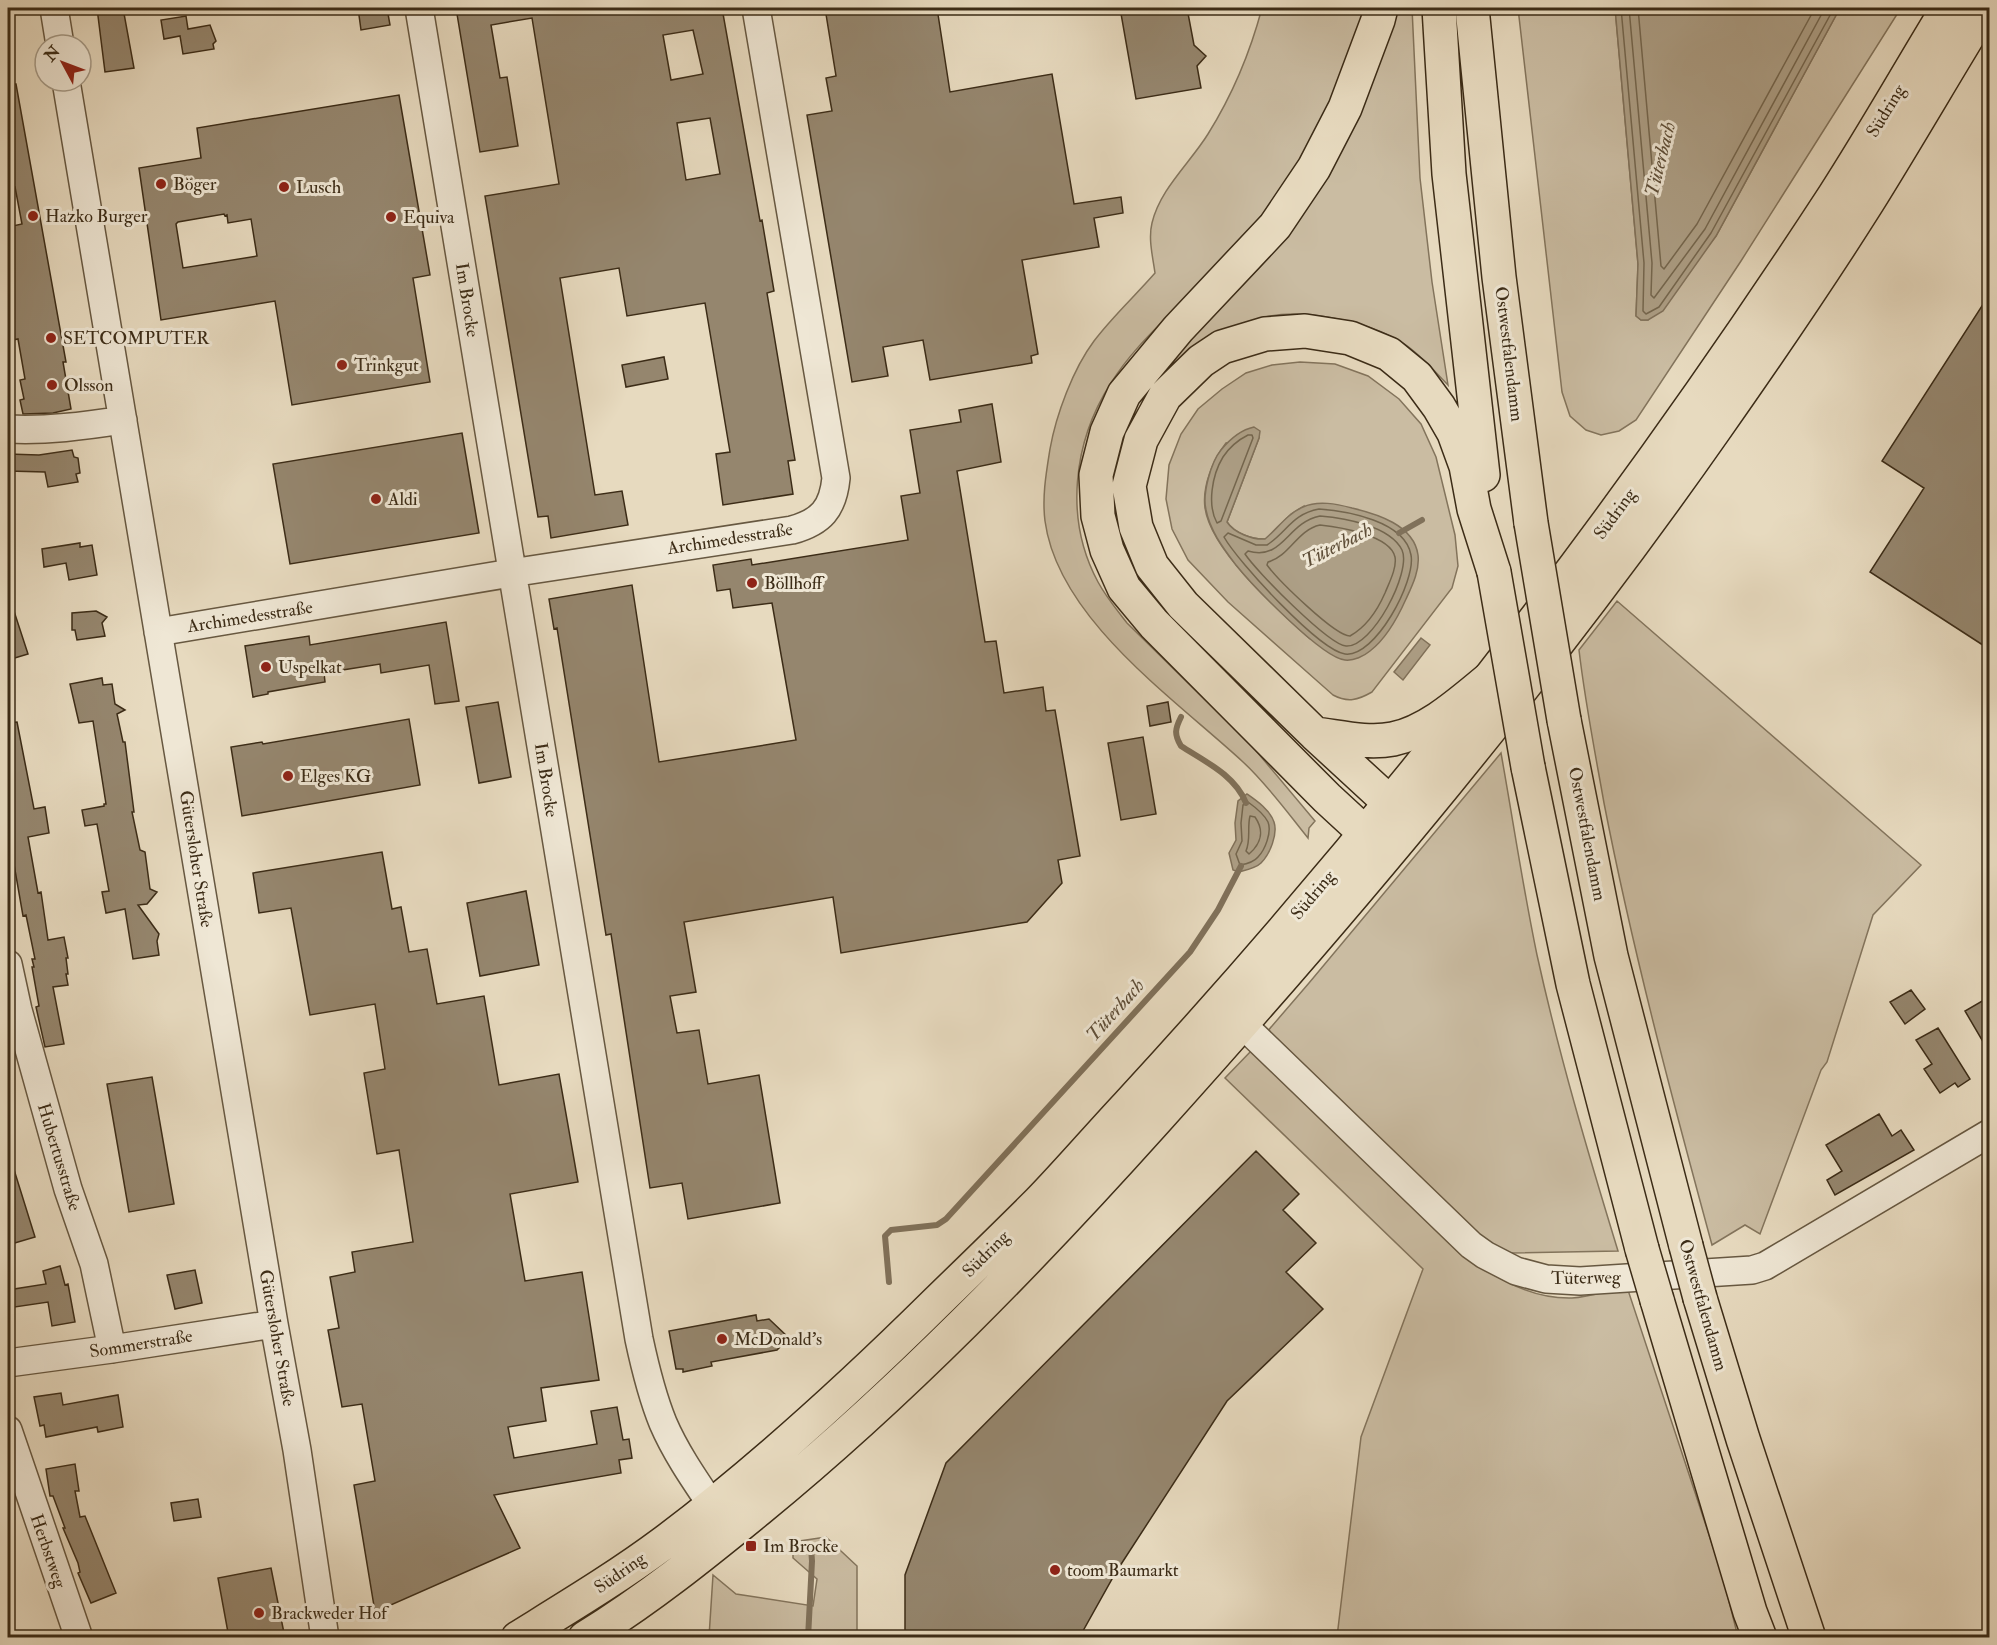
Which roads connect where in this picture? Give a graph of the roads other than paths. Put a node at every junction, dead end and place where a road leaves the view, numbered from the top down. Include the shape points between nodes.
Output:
1 (54, 8) edge
2 (419, 8) edge
3 (756, 8) edge
4 (1381, 8) edge
5 (1439, 8) edge
6 (1472, 8) edge
7 (1948, 8) edge
8 (1985, 8) edge
9 (58, 33) edge
10 (68, 93) edge
11 (123, 420) junction
12 (8, 429) edge
13 (1494, 572) junction
14 (511, 573) junction
15 (158, 632) junction
16 (1494, 675) junction
17 (1315, 734) junction
18 (1390, 803) junction
19 (1365, 833) junction
20 (1402, 837) junction
21 (8, 964) edge
22 (1242, 1024) junction
23 (1989, 1132) edge
24 (274, 1324) junction
25 (112, 1349) junction
26 (8, 1363) edge
27 (8, 1430) edge
28 (712, 1505) junction
29 (730, 1532) junction
30 (1754, 1629) edge
31 (79, 1638) edge
32 (325, 1638) edge
33 (518, 1638) edge
34 (585, 1638) edge
35 (1812, 1638) edge

1 - 9 street
2 - 14 street, Im Brocke
3 - 14 street, Archimedesstraße via 836,478 833,498 820,518 792,530
4 - 19 main road via 1346,108 1314,168 1275,226 1178,329 1124,394 1107,432 1096,475 1098,516 1107,550 1124,588 1163,632
5 - 13 main road via 1449,174
6 - 35 main road, Ostwestfalendamm, bridge via 1499,277 1531,523 1564,720 1611,956 1700,1298 1743,1439
7 - 16 main road, Südring via 1838,190 1743,333 1680,425
8 - 20 main road, Südring via 1865,206 1713,432 1533,675
10 - 11 street, Gütersloher Straße
11 - 12 street
11 - 15 street, Gütersloher Straße
13 - 17 main road via 1454,433 1417,377 1389,354 1350,338 1305,331 1265,334 1222,347 1201,361 1165,396 1141,440 1129,486 1136,527 1152,566 1183,605
13 - 30 main road, bridge via 1528,767 1573,984 1642,1249
14 - 15 street, Archimedesstraße
14 - 28 street, Im Brocke via 643,1359 663,1423
15 - 24 street, Gütersloher Straße
16 - 17 main road via 1440,717 1395,739
16 - 18 main road, Südring
17 - 18 main road
18 - 19 main road, Südring
18 - 20 main road
19 - 20 main road
19 - 28 main road, Südring via 1222,1004 1040,1200 882,1356 760,1467
20 - 22 main road, Südring
21 - 25 street, Hubertusstraße via 56,1149 94,1264
22 - 23 street, Tüterweg via 1471,1245 1516,1271 1546,1280 1580,1281 1765,1266
22 - 29 main road, Südring via 1010,1278 843,1437
24 - 25 street, Sommerstraße
24 - 32 street, Gütersloher Straße
25 - 26 street, Sommerstraße
27 - 31 street, Herbstweg
28 - 29 street, Im Brocke
28 - 33 main road, Südring via 622,1572
29 - 34 main road, Südring

